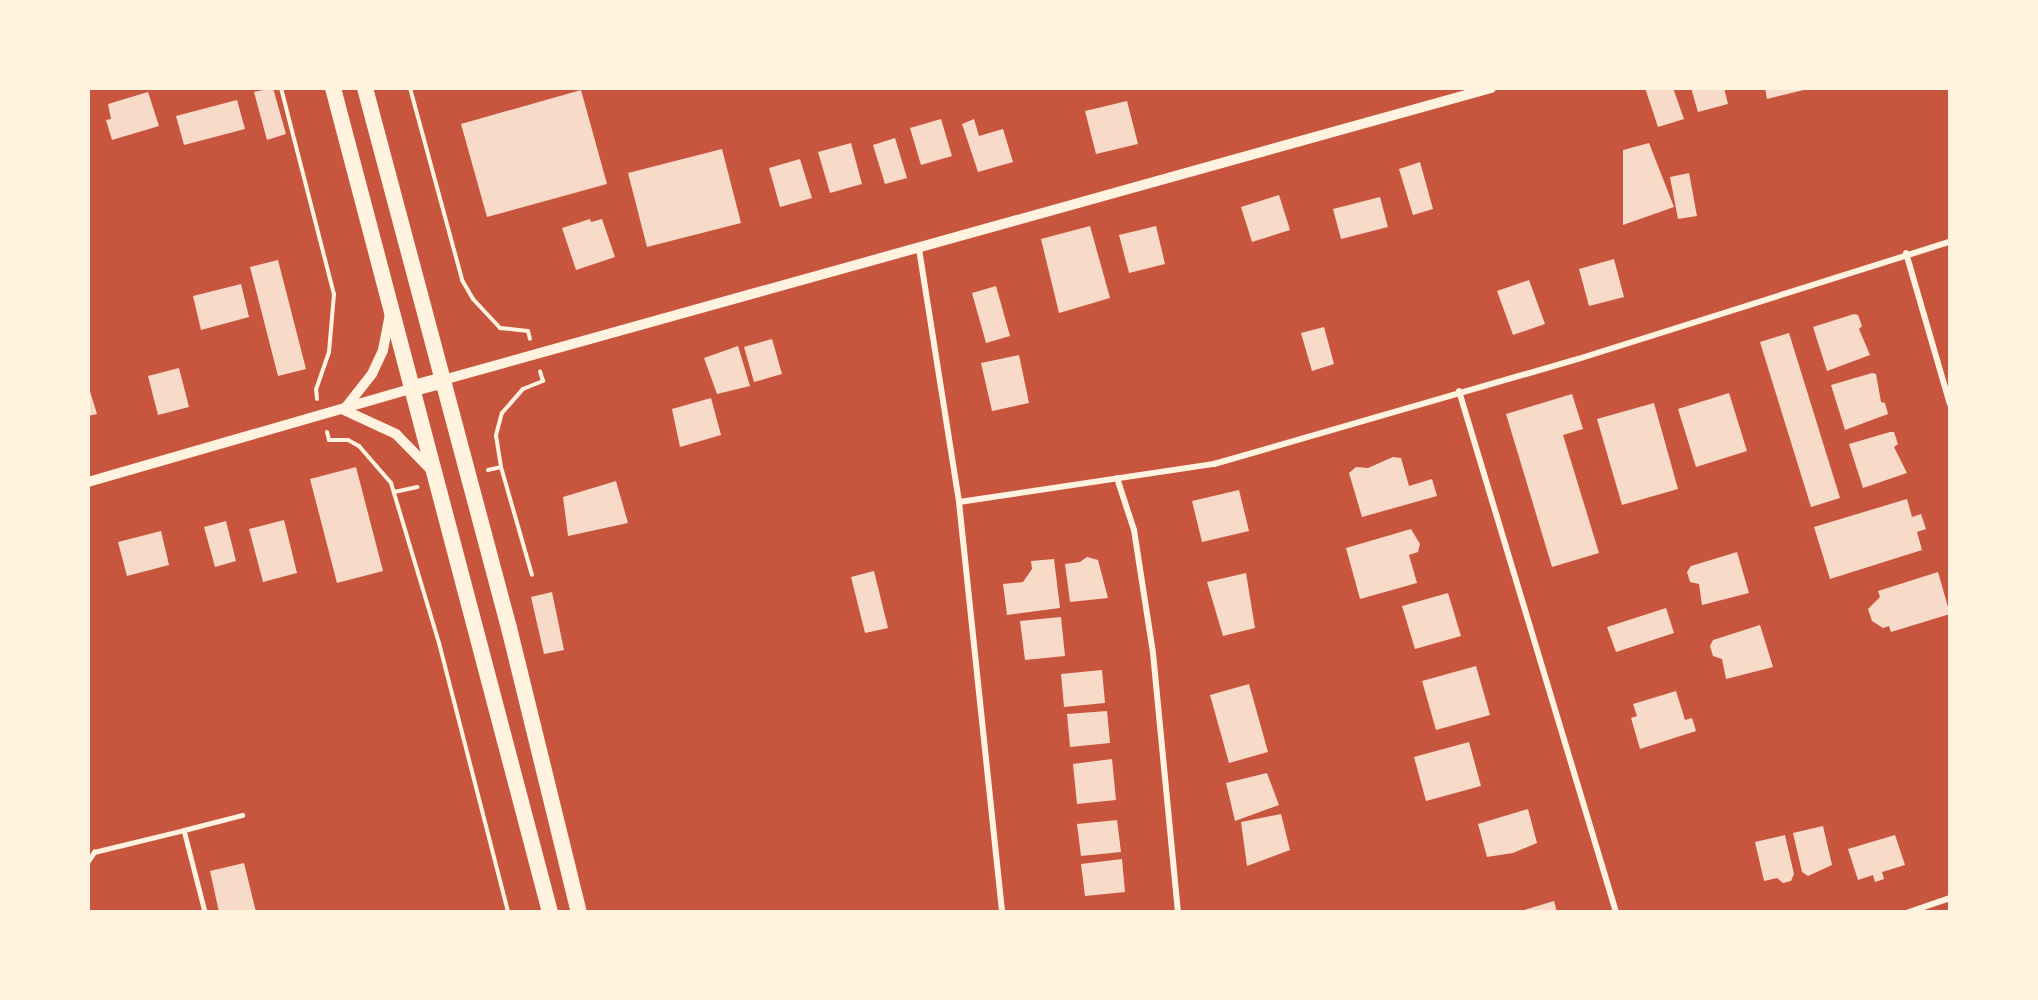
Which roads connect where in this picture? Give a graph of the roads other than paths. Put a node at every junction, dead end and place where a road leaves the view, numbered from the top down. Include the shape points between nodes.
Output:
1 (333, 88) edge
2 (365, 88) edge
3 (1491, 88) edge
4 (1950, 242) edge
5 (919, 249) junction
6 (1906, 253) junction
7 (391, 306) junction
8 (443, 380) junction
9 (414, 388) junction
10 (1460, 391) junction
11 (1950, 404) edge
12 (344, 410) junction
13 (438, 477) junction
14 (1117, 478) junction
15 (88, 482) edge
16 (959, 502) junction
17 (242, 814) dead end
18 (184, 830) junction
19 (88, 861) edge
20 (1950, 898) edge
21 (205, 912) edge
22 (550, 912) edge
23 (579, 912) edge
24 (1002, 912) edge
25 (1178, 912) edge
26 (1616, 912) edge
27 (1909, 912) edge

1 - 7 highway
2 - 8 highway
3 - 5 street
4 - 6 street
5 - 8 street
5 - 16 street
6 - 10 street via 1578,359
6 - 11 street
7 - 9 highway
7 - 12 street via 382,350 372,374
8 - 9 highway
8 - 23 highway
9 - 12 street
9 - 13 highway
10 - 14 street via 1214,464
10 - 26 street
12 - 13 street via 372,419 396,434
12 - 15 street
13 - 22 highway
14 - 16 street
14 - 25 street via 1134,530 1153,653
16 - 24 street
17 - 18 lane
18 - 19 lane via 94,852
18 - 21 lane
20 - 27 street

